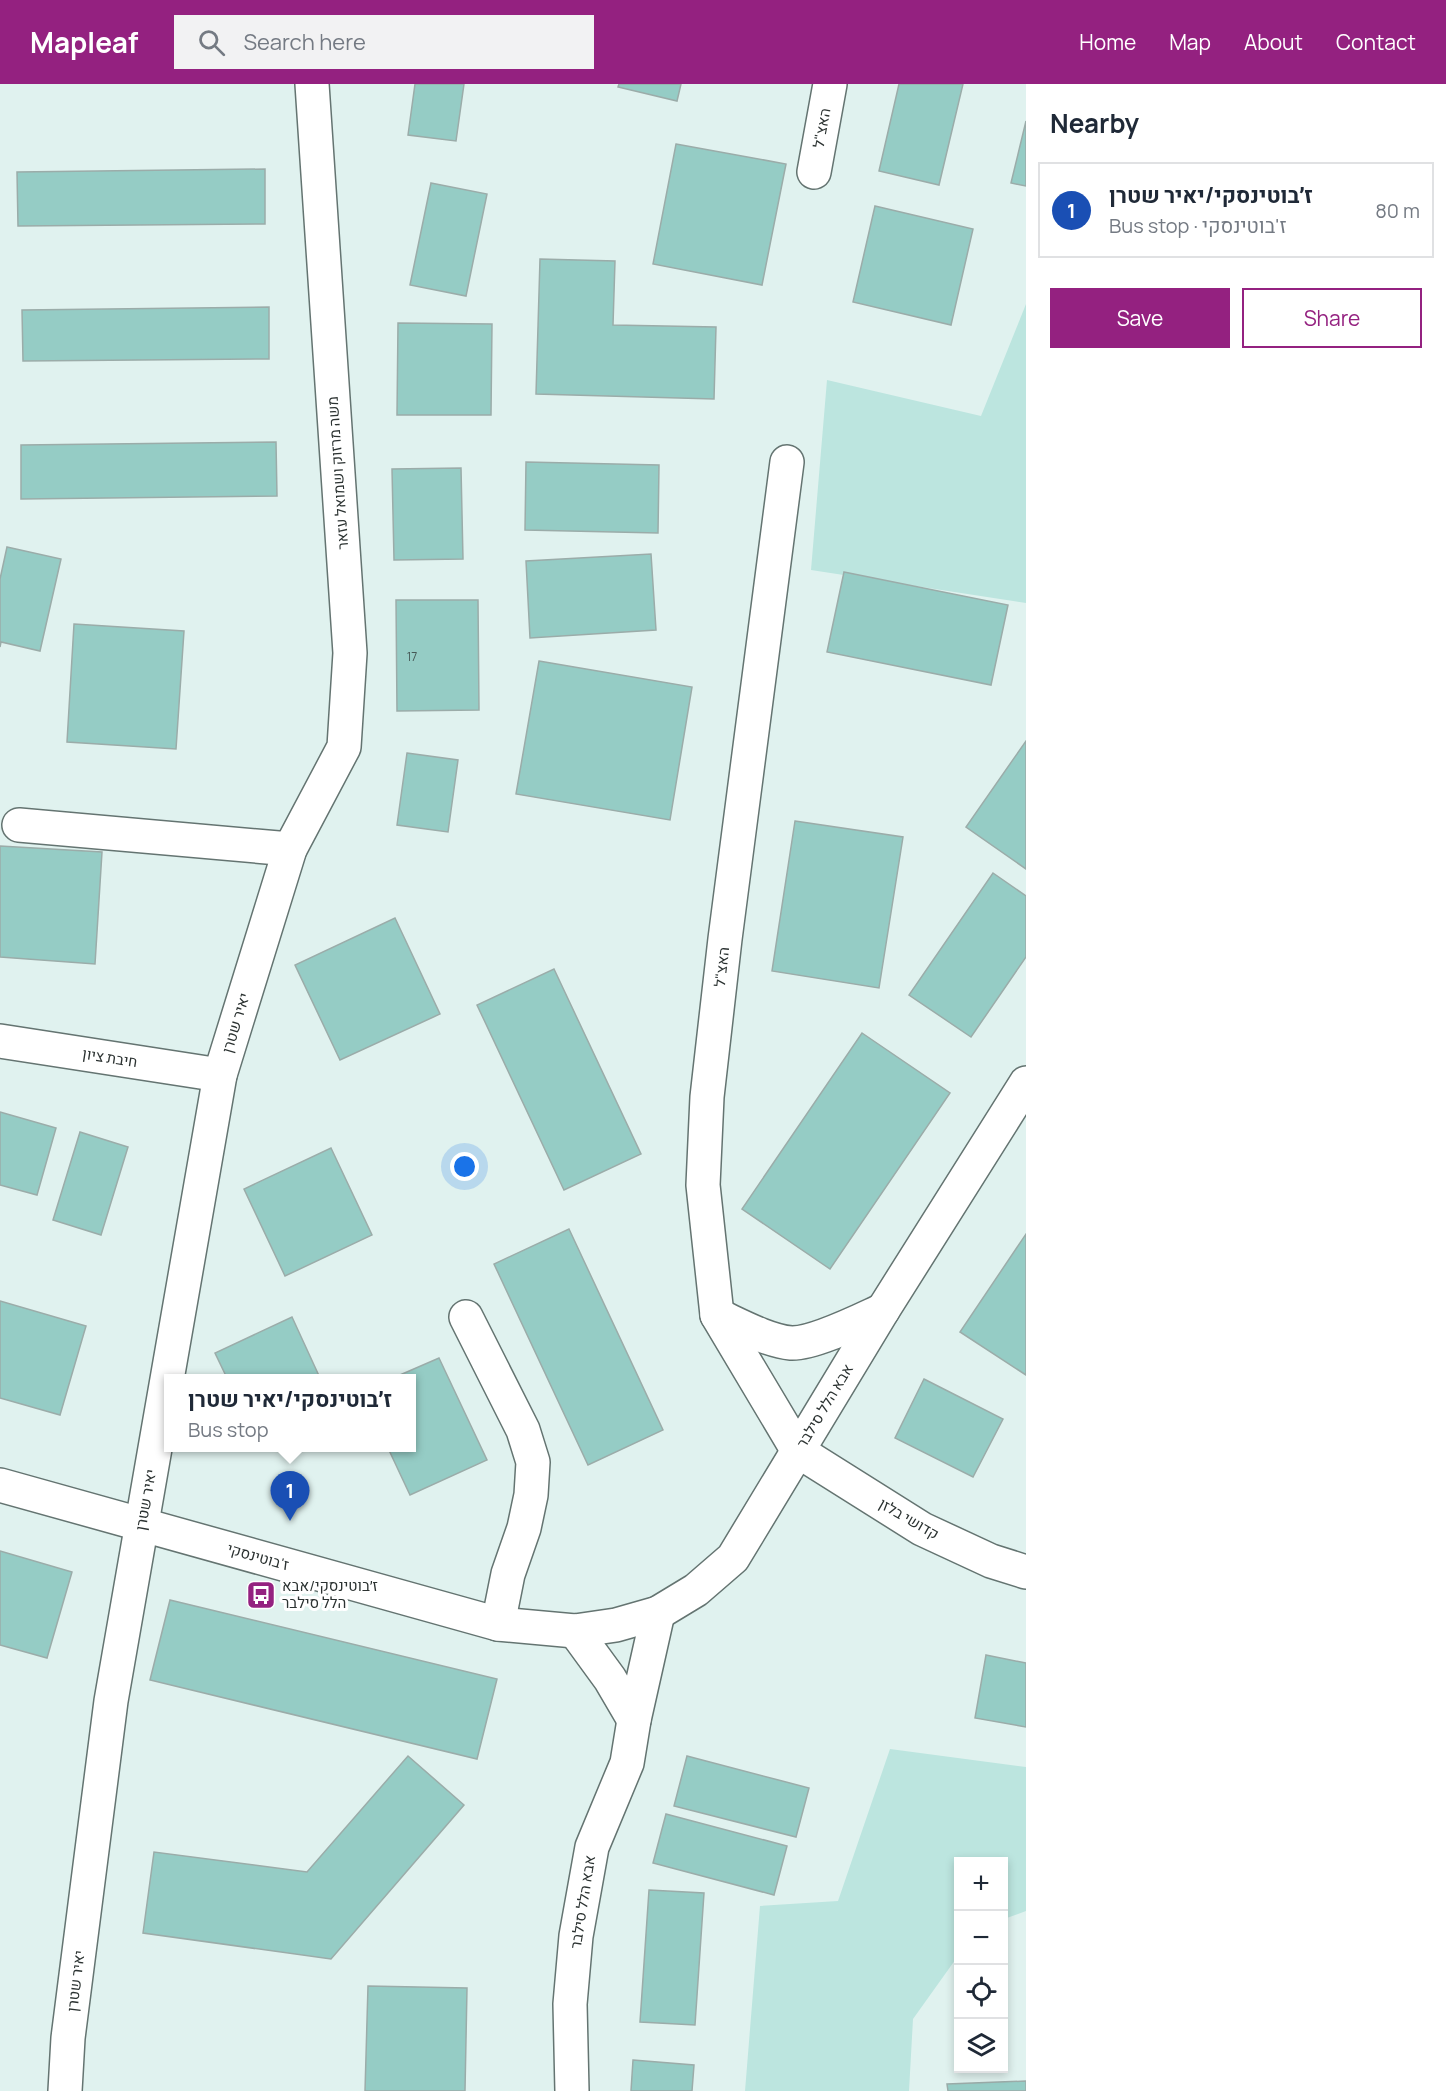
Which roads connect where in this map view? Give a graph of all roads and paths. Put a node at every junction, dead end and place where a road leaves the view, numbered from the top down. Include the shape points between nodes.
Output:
1 (312, 84) edge
2 (830, 84) edge
3 (814, 172) dead end
4 (787, 462) dead end
5 (19, 825) dead end
6 (291, 849) junction
7 (0, 1041) edge
8 (220, 1075) junction
9 (1026, 1083) edge
10 (883, 1310) junction
11 (717, 1315) junction
12 (466, 1317) dead end
13 (168, 1374) edge
14 (164, 1398) edge
15 (798, 1451) junction
16 (0, 1485) edge
17 (142, 1525) junction
18 (1026, 1572) edge
19 (658, 1613) junction
20 (498, 1624) junction
21 (575, 1631) junction
22 (634, 1720) junction
23 (65, 2091) edge
24 (572, 2091) edge

1 - 6 street, משה מרזוק ושמואל עזאר via 350,653 344,747
2 - 3 street, האצ"ל
4 - 11 street, האצ"ל via 707,1097 703,1185
5 - 6 street
6 - 8 street, יאיר שטרן
7 - 8 street, חיבת ציון
8 - 13 street, יאיר שטרן
9 - 10 street, אבא הלל סילבר
10 - 11 street via 824,1336 792,1343
10 - 15 street, אבא הלל סילבר
11 - 15 street, האצ"ל
12 - 20 street via 523,1430 533,1462 524,1528 508,1574
14 - 17 street, יאיר שטרן
15 - 18 street, קדושי בלזן via 922,1529 991,1561
15 - 19 street, אבא הלל סילבר via 733,1558 696,1590
16 - 17 street, ז'בוטינסקי
17 - 20 street, ז'בוטינסקי
17 - 23 street, יאיר שטרן via 111,1701
19 - 21 street, ז'בוטינסקי
19 - 22 street, אבא הלל סילבר
20 - 21 street, ז'בוטינסקי
21 - 22 street
22 - 24 street, אבא הלל סילבר via 627,1763 592,1847 576,1936 570,2004

